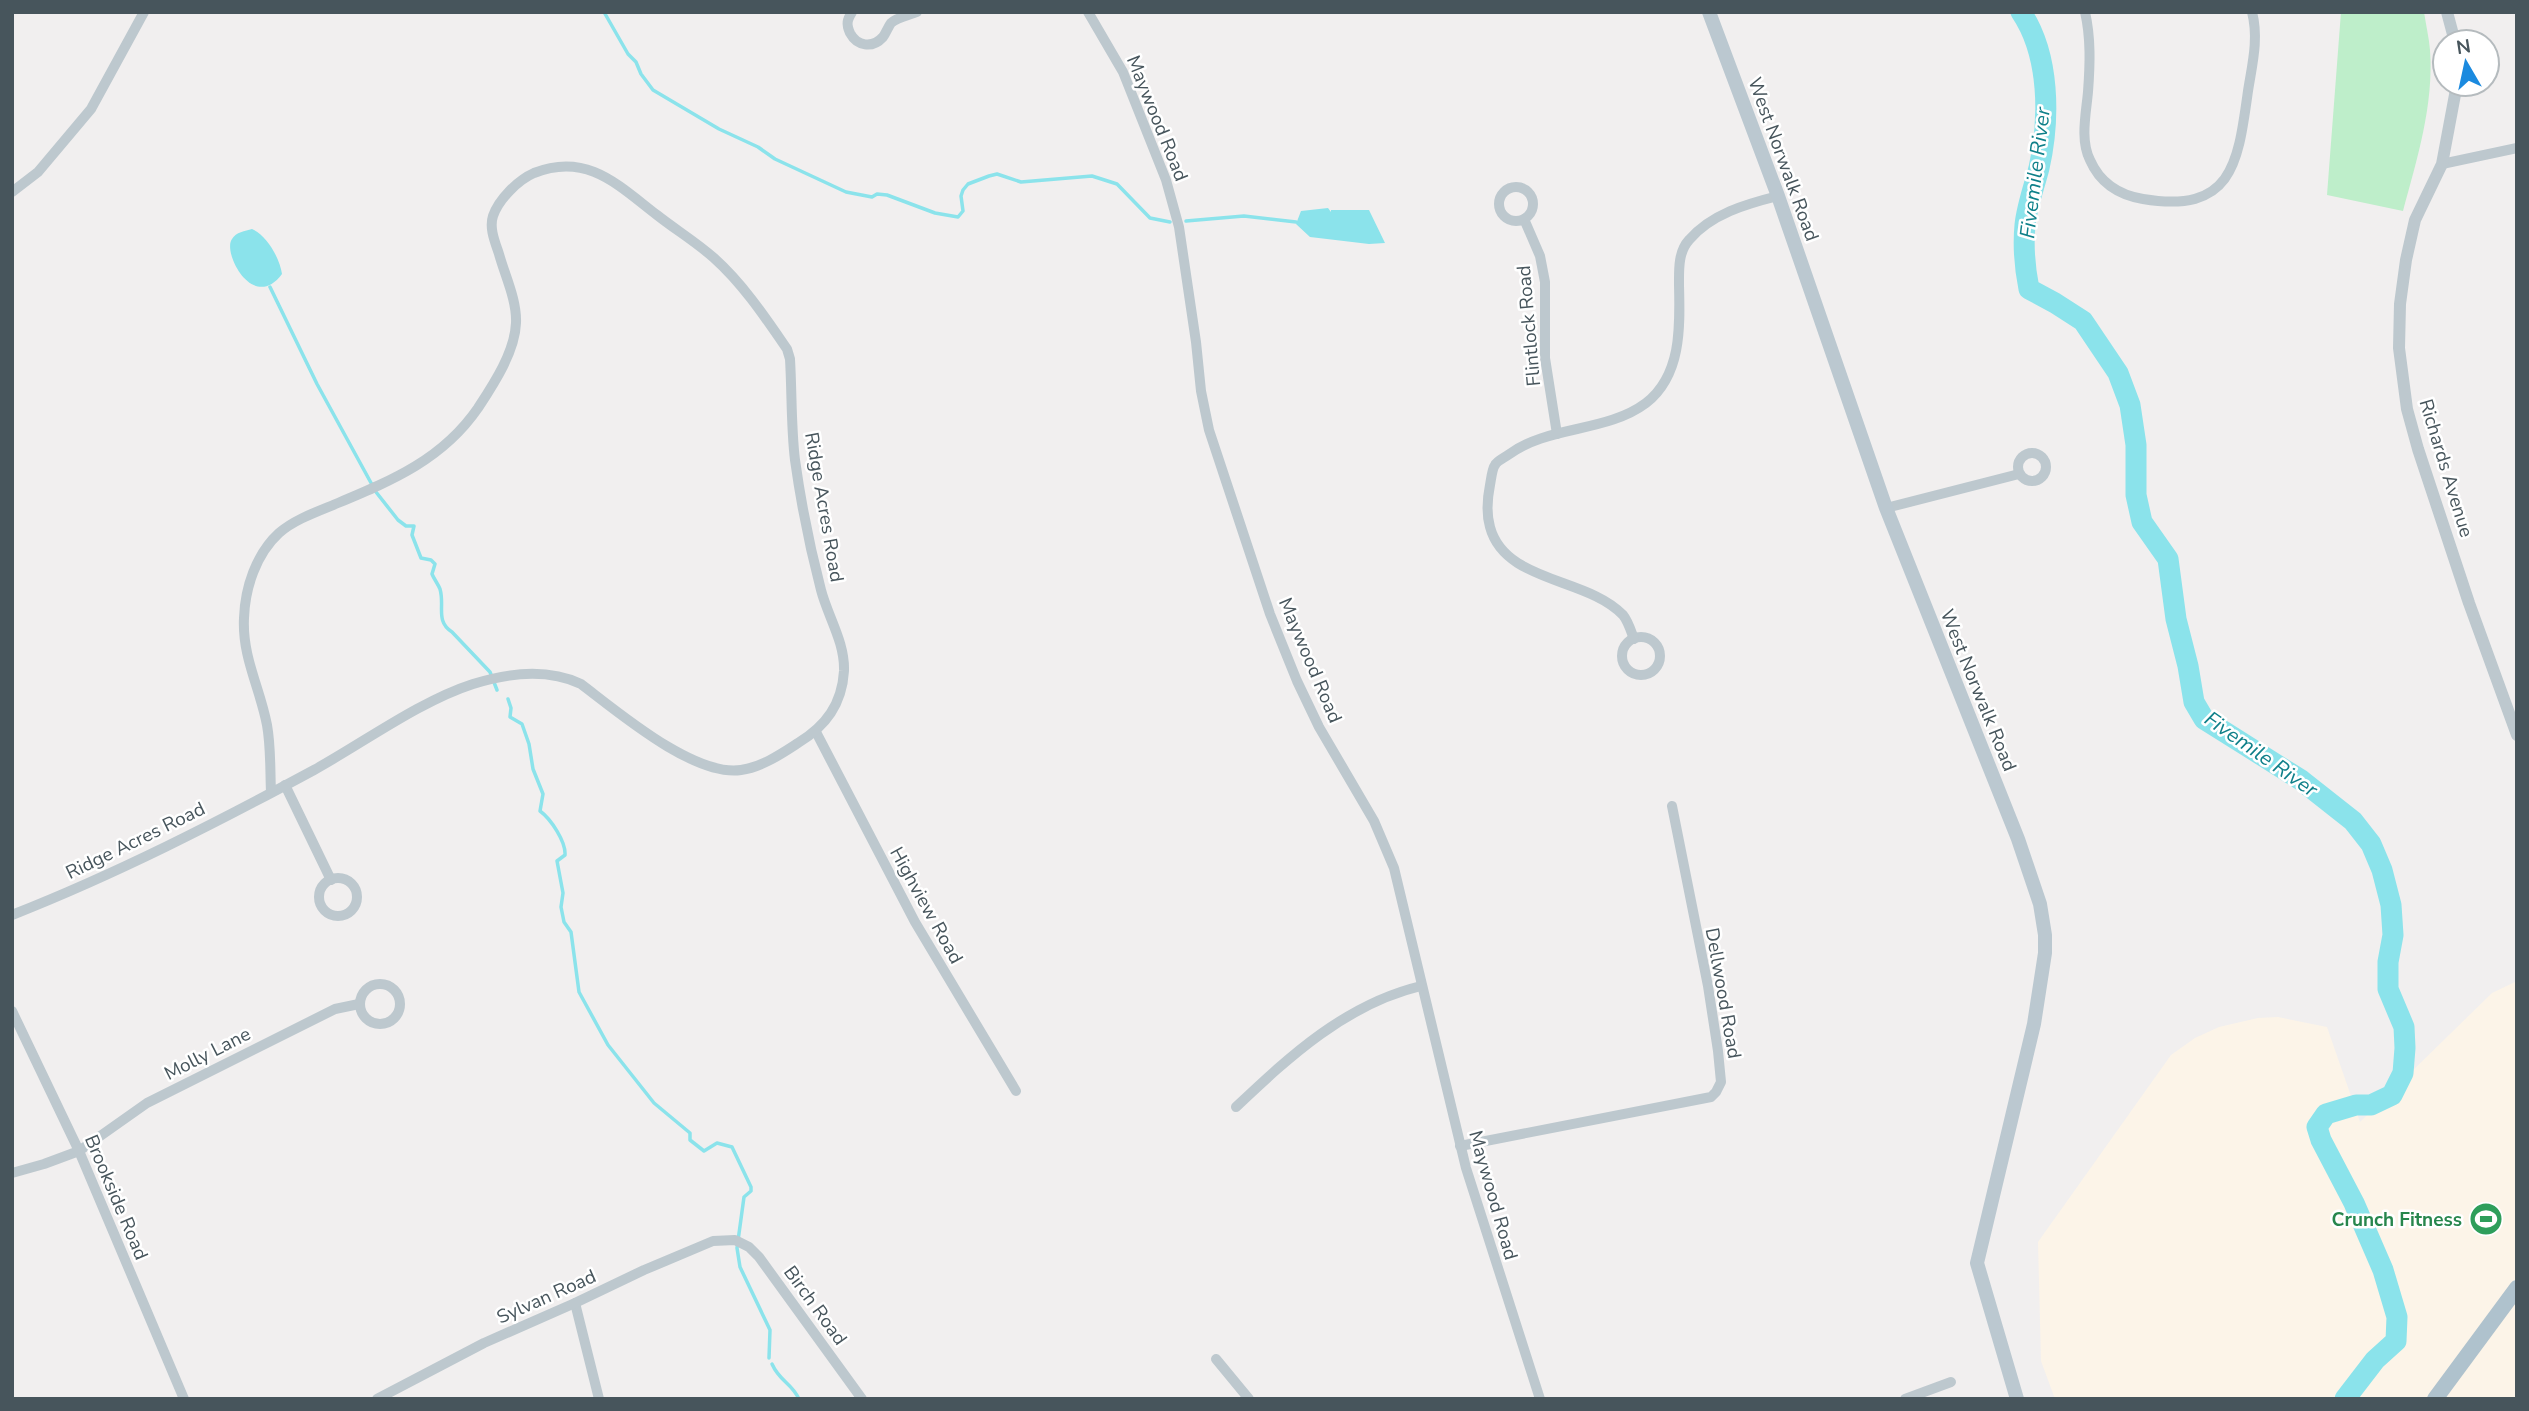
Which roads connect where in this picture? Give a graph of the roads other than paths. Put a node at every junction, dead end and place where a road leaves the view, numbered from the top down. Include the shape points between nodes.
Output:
1 (144, 12) edge
2 (852, 12) edge
3 (917, 12) edge
4 (1088, 12) edge
5 (1709, 12) edge
6 (2085, 12) edge
7 (2252, 12) edge
8 (889, 16) edge
9 (2454, 98) edge
10 (2517, 148) edge
11 (2442, 164) junction
12 (12, 192) edge
13 (1778, 196) junction
14 (1524, 219) dead end
15 (1557, 434) junction
16 (2019, 474) dead end
17 (1886, 508) junction
18 (1634, 639) dead end
19 (816, 732) junction
20 (2517, 734) edge
21 (285, 785) junction
22 (271, 792) junction
23 (1672, 806) dead end
24 (331, 880) dead end
25 (12, 915) edge
26 (1420, 986) junction
27 (359, 1004) dead end
28 (12, 1011) edge
29 (1016, 1091) dead end
30 (1236, 1107) dead end
31 (1460, 1146) junction
32 (79, 1151) junction
33 (12, 1173) edge
34 (739, 1241) joint
35 (2517, 1288) edge
36 (575, 1303) junction
37 (1216, 1359) dead end
38 (1951, 1382) dead end
39 (184, 1399) edge
40 (377, 1399) edge
41 (599, 1399) edge
42 (862, 1399) edge
43 (1249, 1399) edge
44 (1540, 1399) edge
45 (1905, 1399) edge
46 (2017, 1399) edge
47 (2435, 1399) edge

1 - 12 street via 91,109 38,172
2 - 8 street via 847,26 863,45 879,40
3 - 8 street
4 - 26 street, Maywood Road via 1124,72 1166,180 1179,227 1209,430 1270,614 1319,727 1386,847
5 - 13 main road, West Norwalk Road
6 - 7 street via 2090,50 2085,143 2091,163 2120,193 2176,202 2205,196 2223,182 2233,165 2256,38
9 - 11 street, Richards Avenue
10 - 11 street
11 - 20 street, Richards Avenue via 2415,220 2406,260 2399,315 2402,379 2418,449
13 - 15 street via 1708,222 1687,242 1679,263 1677,352 1666,382 1646,402 1619,418
13 - 17 main road, West Norwalk Road
14 - 15 street, Flintlock Road via 1545,282 1545,358
15 - 18 street via 1520,446 1495,465 1486,502 1490,529 1502,550 1530,571 1605,599 1625,617
16 - 17 street
17 - 46 main road, West Norwalk Road via 1974,717 2040,904 2045,935 2034,1024 1977,1263
19 - 21 street, Ridge Acres Road via 742,770 708,766 683,756 581,684 565,676 533,673 473,684 431,702
19 - 22 street, Ridge Acres Road via 838,702 844,668 821,591 802,499 787,349 737,281 695,241 600,173 571,166 544,170 518,183 492,218 512,298 515,335 470,420 421,463 281,532 268,545 251,579 243,631 267,725
19 - 29 street, Highview Road via 915,922
21 - 22 street, Ridge Acres Road
21 - 24 street
22 - 25 street, Ridge Acres Road via 114,872
23 - 31 street, Dellwood Road via 1718,1051 1721,1082 1716,1092 1711,1097
26 - 30 street via 1399,991 1337,1023 1296,1051
26 - 31 street, Maywood Road
27 - 32 street, Molly Lane via 335,1009 195,1077 147,1103
28 - 32 street, Brookside Road
31 - 44 street, Maywood Road
32 - 33 street, Molly Lane
32 - 39 street, Brookside Road
34 - 36 street, Sylvan Road via 713,1241
34 - 42 street, Birch Road via 759,1257
35 - 47 main road
36 - 40 street, Sylvan Road via 484,1343
36 - 41 street
37 - 43 street
38 - 45 street

